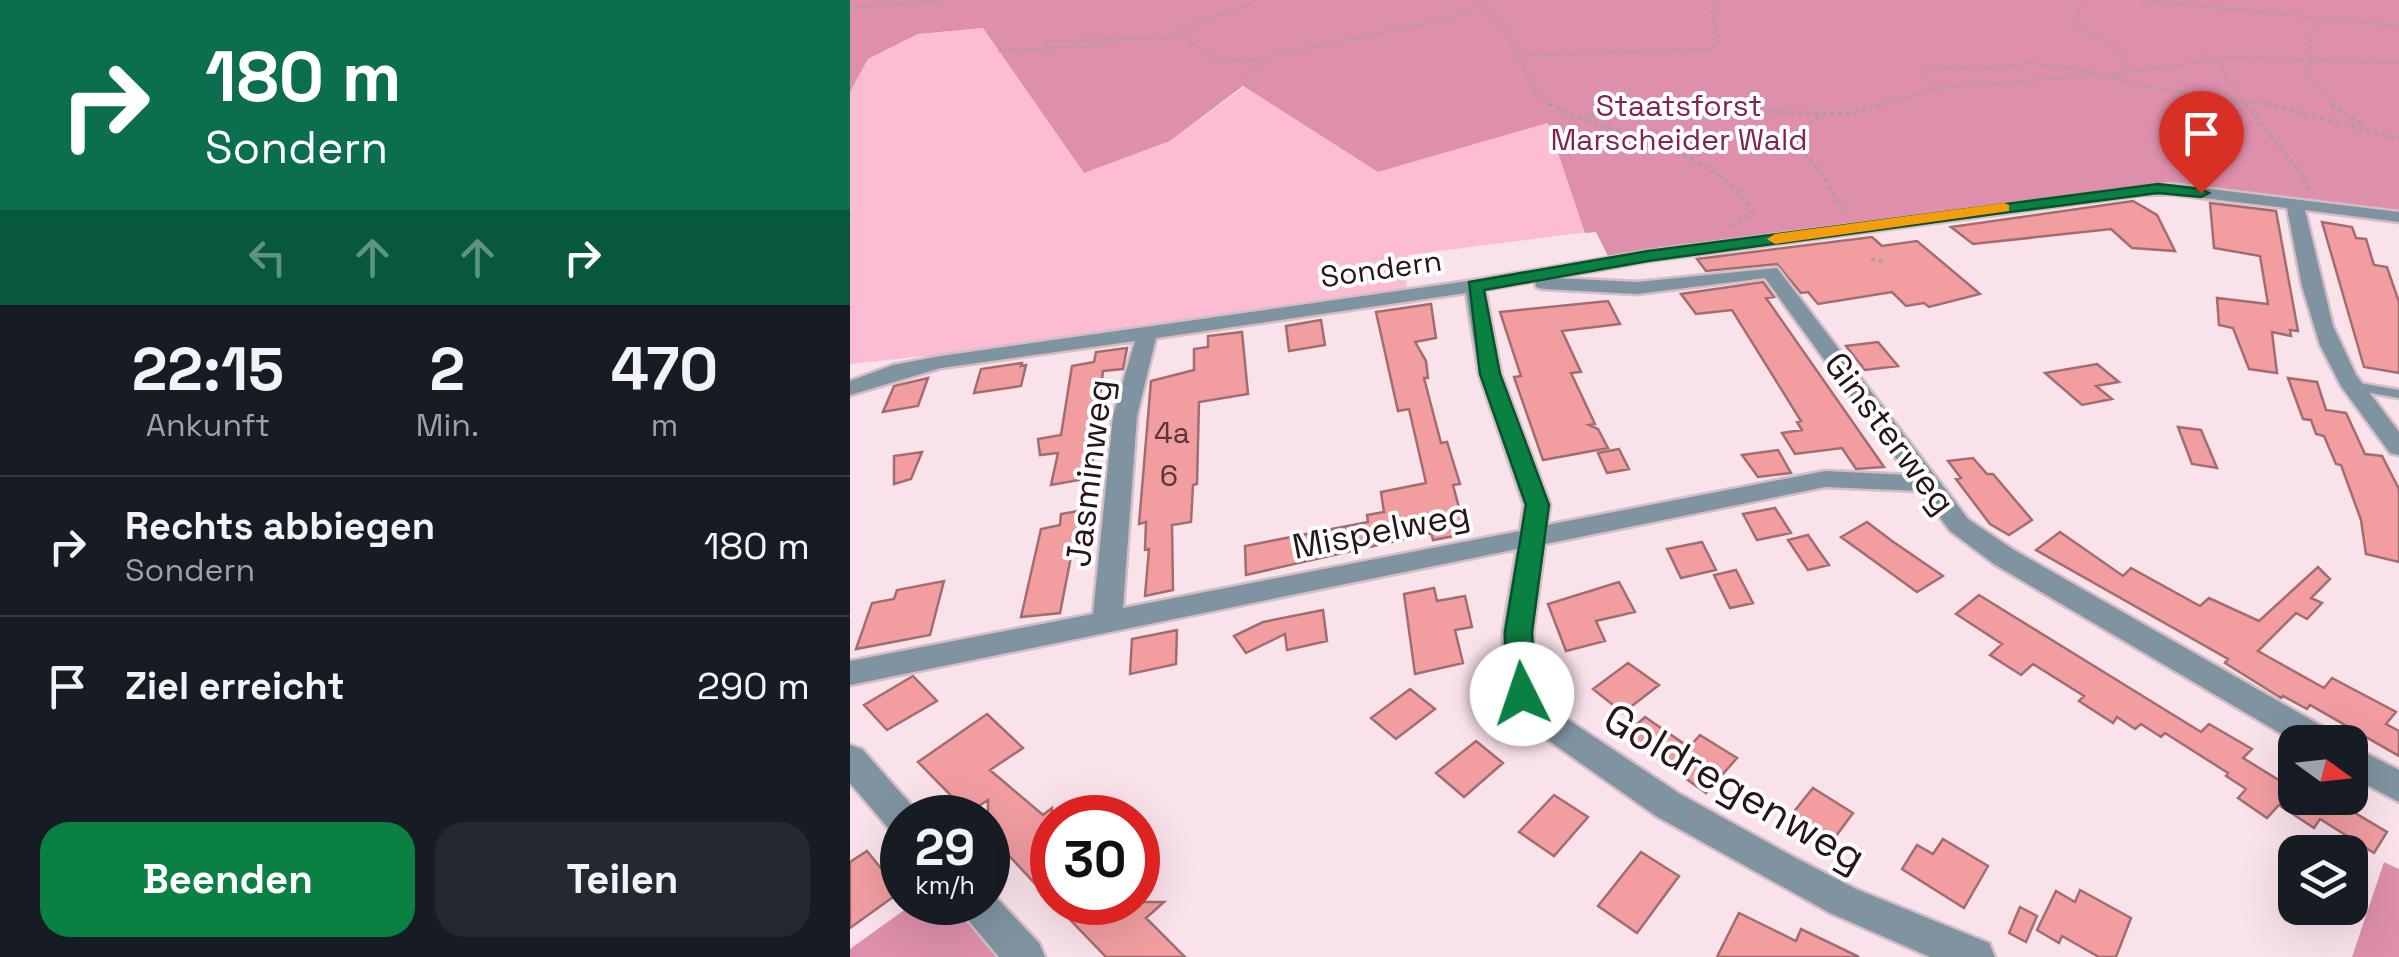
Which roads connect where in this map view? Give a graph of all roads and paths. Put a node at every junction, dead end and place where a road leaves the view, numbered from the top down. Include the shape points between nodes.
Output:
1 (945, 0) edge
2 (1259, 0) edge
3 (1479, 0) edge
4 (1718, 0) edge
5 (2084, 0) edge
6 (2140, 0) edge
7 (1482, 6) junction
8 (850, 8) edge
9 (2328, 19) junction
10 (2399, 26) edge
11 (1184, 36) junction
12 (1126, 38) junction
13 (1045, 40) dead end
14 (999, 51) dead end
15 (2200, 51) dead end
16 (1518, 56) junction
17 (1263, 59) junction
18 (2311, 59) junction
19 (2210, 60) junction
20 (2399, 63) edge
21 (2132, 70) junction
22 (2105, 74) junction
23 (1246, 81) dead end
24 (1939, 88) junction
25 (2241, 99) junction
26 (1820, 115) junction
27 (1584, 117) junction
28 (2370, 129) junction
29 (2399, 138) edge
30 (2305, 206) junction
31 (2399, 217) edge
32 (1723, 229) dead end
33 (1851, 229) junction
34 (1871, 259) dead end
35 (1885, 262) dead end
36 (1484, 284) junction
37 (1147, 333) junction
38 (2353, 386) junction
39 (850, 388) edge
40 (2399, 394) edge
41 (2399, 448) edge
42 (1928, 484) junction
43 (1530, 539) junction
44 (1107, 623) junction
45 (850, 674) edge
46 (2293, 725) edge
47 (850, 759) edge
48 (2368, 769) edge
49 (2399, 787) edge
50 (882, 795) edge
51 (996, 925) edge
52 (1024, 957) edge
53 (1975, 957) edge

1 - 8 path
2 - 11 path via 1180,31
3 - 7 path
4 - 16 path via 1710,14 1720,44 1708,49
5 - 21 path via 2073,25 2109,39
6 - 9 path
7 - 16 path via 1508,32
7 - 17 path
9 - 10 path
9 - 18 path via 2309,36
11 - 12 path
11 - 17 path via 1218,60
12 - 13 path
12 - 14 path
15 - 19 path
16 - 27 path via 1551,106
17 - 23 path
18 - 19 path
18 - 20 path
18 - 28 path via 2305,70 2331,104
19 - 21 path
19 - 25 path
21 - 22 path
22 - 24 path
22 - 24 path via 2032,63 1925,68 1922,73
22 - 25 path
24 - 26 path via 1864,112
25 - 28 path
25 - 30 path via 2303,176
26 - 27 path via 1636,108
26 - 33 path via 1800,132 1800,150 1822,174
27 - 32 path via 1680,153 1730,185 1752,213
28 - 29 path
30 - 31 street, Sondern
30 - 33 street, Sondern via 2158,189
30 - 38 street via 2317,311
33 - 36 street, Sondern
34 - 35 path
36 - 37 street, Sondern
36 - 42 street, Ginsterweg via 1636,288 1770,272
36 - 43 street, Goldregenweg via 1490,374 1538,505
37 - 39 street, Sondern via 941,362
37 - 44 street, Jasminweg via 1125,416
38 - 40 lane
38 - 41 street
42 - 43 street, Mispelweg via 1825,479
42 - 46 street, Ginsterweg via 1959,525 2004,557
43 - 44 street, Mispelweg
43 - 53 street, Goldregenweg via 1517,657 1529,710 1668,805 1779,868
44 - 45 street, Mispelweg
47 - 50 street
48 - 49 street
51 - 52 street

